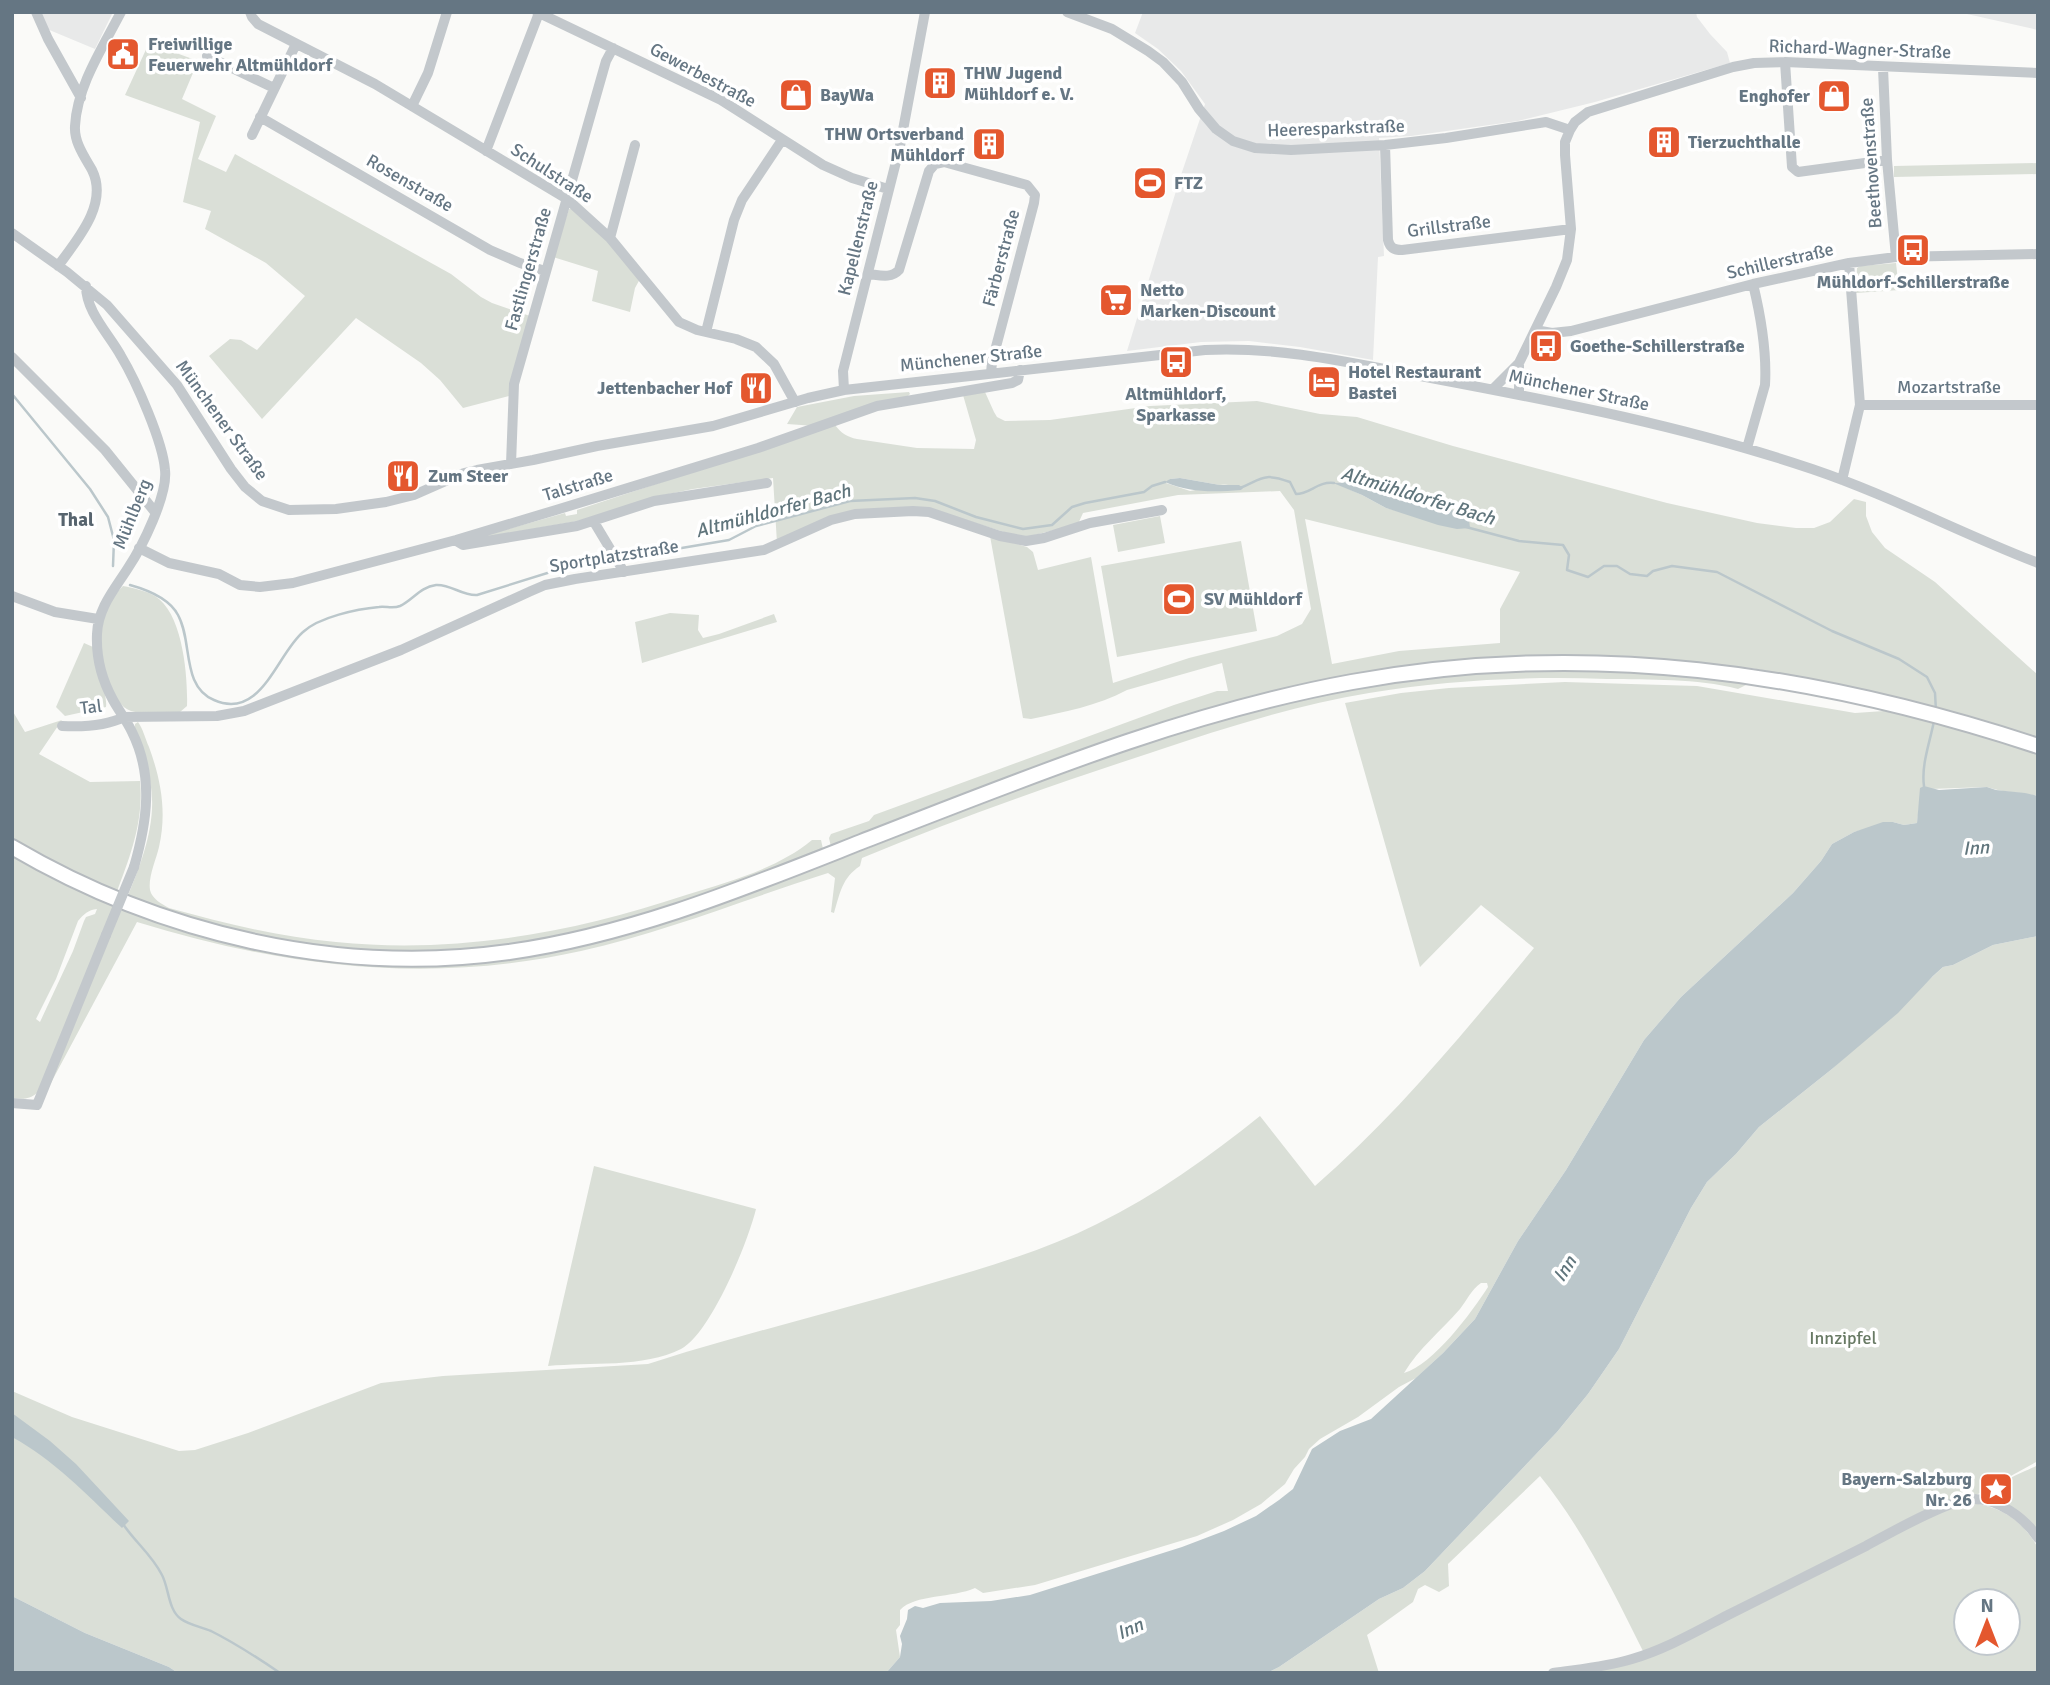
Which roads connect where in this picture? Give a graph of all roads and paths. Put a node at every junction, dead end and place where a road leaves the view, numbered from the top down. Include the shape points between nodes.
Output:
1 (36, 12) edge
2 (121, 12) edge
3 (250, 12) edge
4 (447, 12) edge
5 (925, 12) edge
6 (1066, 12) edge
7 (538, 13) edge
8 (296, 44) junction
9 (613, 48) junction
10 (207, 56) dead end
11 (1785, 62) junction
12 (1883, 68) junction
13 (2038, 73) edge
14 (274, 88) junction
15 (81, 98) junction
16 (412, 106) junction
17 (260, 117) junction
18 (1570, 130) junction
19 (252, 135) dead end
20 (782, 140) junction
21 (635, 145) dead end
22 (1385, 145) junction
23 (486, 151) junction
24 (1888, 160) junction
25 (888, 189) junction
26 (567, 199) junction
27 (1571, 229) junction
28 (12, 233) edge
29 (610, 238) junction
30 (2038, 254) edge
31 (1896, 257) junction
32 (1849, 263) junction
33 (58, 266) junction
34 (545, 271) junction
35 (868, 274) junction
36 (1754, 284) junction
37 (86, 286) junction
38 (1535, 330) junction
39 (706, 332) junction
40 (12, 357) edge
41 (1519, 363) junction
42 (1020, 370) junction
43 (991, 373) junction
44 (844, 390) junction
45 (1493, 390) junction
46 (1519, 394) junction
47 (795, 402) junction
48 (1860, 405) junction
49 (2038, 405) edge
50 (1747, 448) junction
51 (511, 464) junction
52 (1842, 480) junction
53 (767, 483) dead end
54 (1162, 510) dead end
55 (155, 512) junction
56 (594, 522) junction
57 (456, 540) junction
58 (139, 548) junction
59 (2038, 563) edge
60 (623, 570) junction
61 (12, 596) edge
62 (98, 619) junction
63 (124, 717) junction
64 (62, 726) dead end
65 (2038, 746) edge
66 (12, 847) edge
67 (12, 1103) edge
68 (2038, 1538) edge
69 (1553, 1673) edge

1 - 15 street
2 - 15 street
3 - 8 street, Schulstraße via 258,24
4 - 16 street
5 - 25 street, Kapellenstraße
6 - 22 street, Heeresparkstraße via 1112,29 1163,62 1216,129 1245,146
7 - 9 street, Gewerbestraße
7 - 23 street
8 - 14 street
8 - 16 street, Schulstraße
9 - 20 street, Gewerbestraße via 721,100
9 - 26 street, Fastlingerstraße
10 - 14 street
11 - 12 street, Richard-Wagner-Straße
11 - 18 street, Richard-Wagner-Straße via 1743,65 1602,107 1582,117
11 - 24 street via 1794,170
12 - 13 street, Richard-Wagner-Straße
12 - 24 street, Beethovenstraße
14 - 17 street
15 - 33 street via 76,137 94,175 97,198
16 - 23 street, Schulstraße
17 - 19 street
17 - 34 street, Rosenstraße via 490,250
18 - 22 street, Heeresparkstraße via 1546,122
18 - 27 street via 1564,148
20 - 25 street, Gewerbestraße via 837,171
20 - 39 street via 734,220
21 - 29 street
22 - 27 street, Grillstraße via 1388,240 1394,249
23 - 26 street, Schulstraße
24 - 31 street, Beethovenstraße
25 - 35 street, Kapellenstraße
26 - 29 street, Schulstraße
26 - 34 street, Fastlingerstraße
27 - 38 street via 1567,260
28 - 33 street, Münchener Straße
29 - 39 street, Schulstraße via 679,322
30 - 31 street, Schillerstraße
31 - 32 street, Schillerstraße
32 - 36 street, Schillerstraße
32 - 48 street
33 - 37 street, Münchener Straße
34 - 51 street, Fastlingerstraße via 514,384
35 - 43 street, Färberstraße via 888,276 899,271 935,164 944,162 1027,185 1034,203
35 - 44 street, Kapellenstraße via 843,371
36 - 38 street, Schillerstraße via 1571,331
36 - 50 street via 1762,325 1765,385
37 - 51 street, Münchener Straße via 157,360 240,481 269,505 316,511 386,502 464,473
37 - 55 street, Mühlberg via 86,296 123,359 161,450 166,480
38 - 41 street
39 - 47 street, Schulstraße via 756,347 774,364
40 - 55 street via 105,450
41 - 45 street
41 - 46 street
42 - 43 street, Münchener Straße
42 - 45 street, Münchener Straße via 1248,349
42 - 57 street, Talstraße via 1016,382 877,406 758,448
43 - 44 street, Münchener Straße
44 - 47 street, Münchener Straße
45 - 46 street, Münchener Straße
46 - 50 street, Münchener Straße
47 - 51 street, Münchener Straße via 713,426
48 - 49 street, Mozartstraße
48 - 52 street
50 - 52 street, Münchener Straße
52 - 59 street, Münchener Straße
53 - 56 street via 654,501
54 - 60 street, Sportplatzstraße via 1026,541 929,512 855,514 764,550
55 - 58 street, Mühlberg
56 - 57 street via 463,545
56 - 60 street
57 - 58 street, Talstraße via 293,583 260,587 169,563
58 - 62 street, Mühlberg
60 - 63 street, Sportplatzstraße via 545,585 401,650 244,711 217,716
61 - 62 street via 55,612
62 - 63 street, Mühlberg via 97,652 103,677
63 - 64 street, Tal via 114,722
63 - 67 street, Mühlberg, bridge via 139,750 147,790 146,818 134,867 37,1105
65 - 66 main road via 1846,693 1763,677 1582,663 1423,671 1241,708 1123,744 766,879 625,926 510,952 451,957 337,954 224,935 107,896
68 - 69 street via 2009,1511 1982,1500 1959,1501 1647,1654 1613,1665

